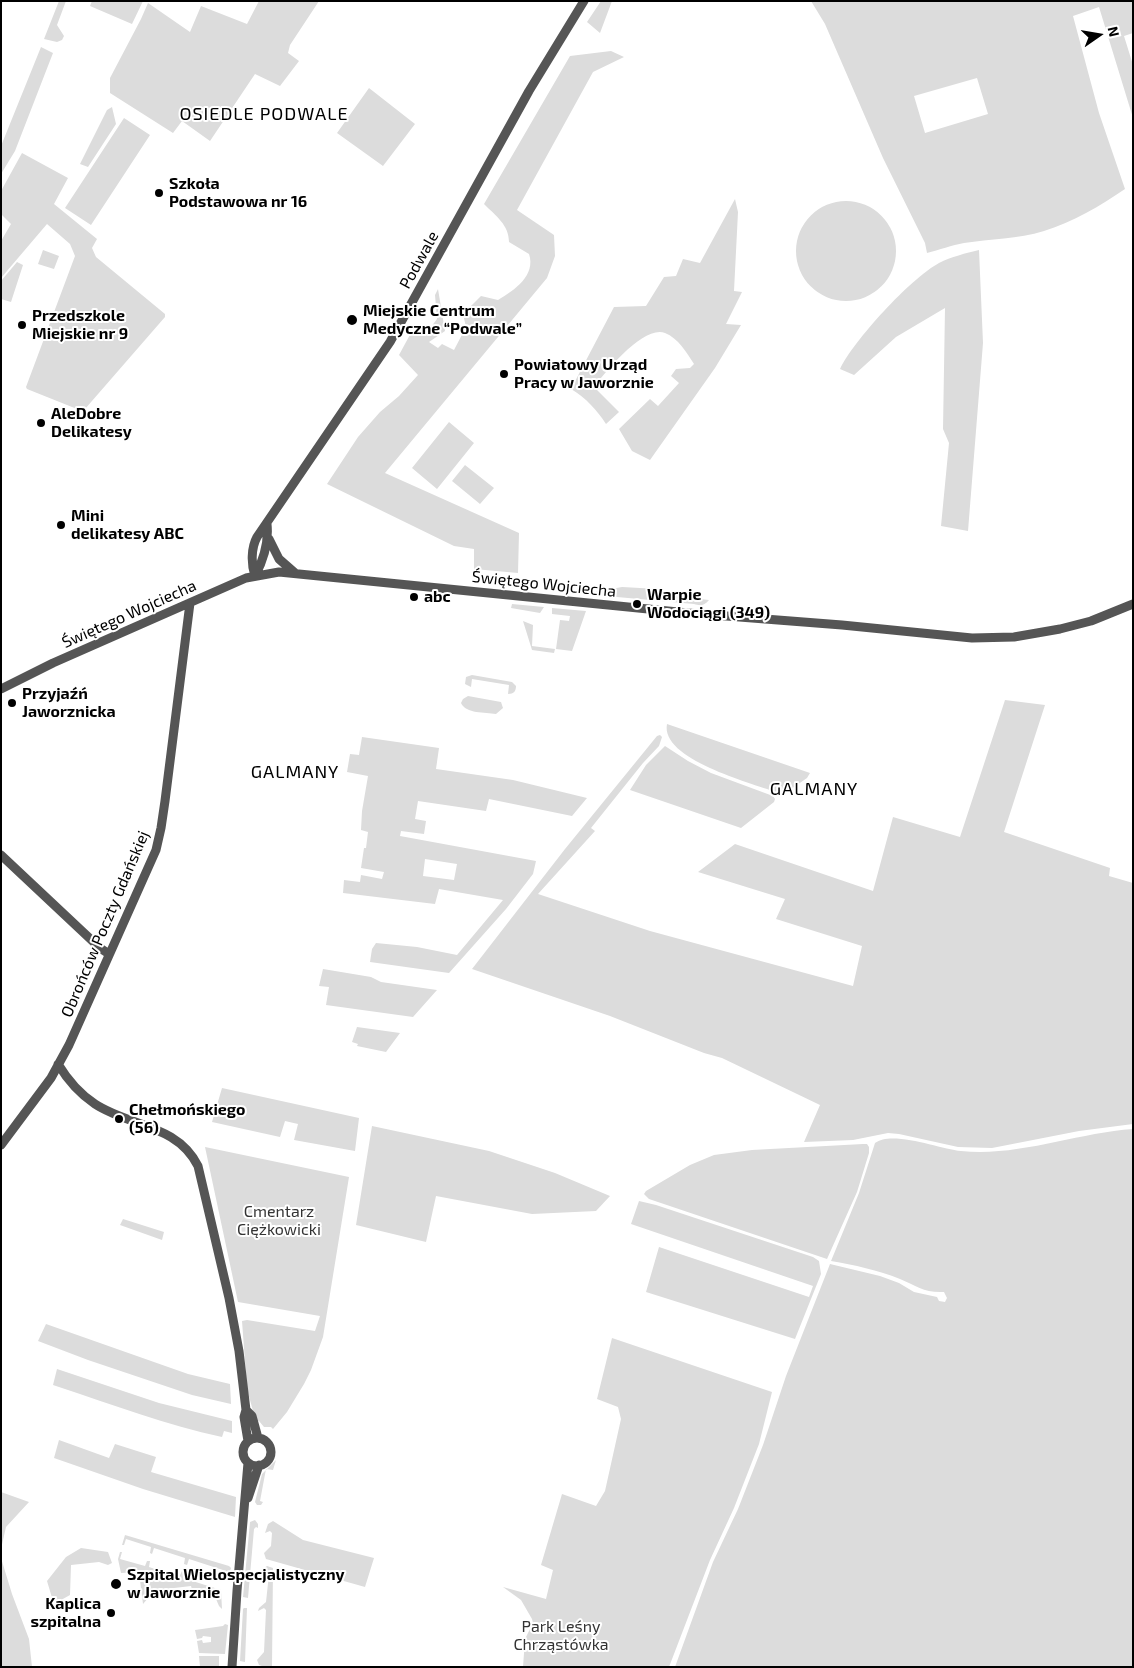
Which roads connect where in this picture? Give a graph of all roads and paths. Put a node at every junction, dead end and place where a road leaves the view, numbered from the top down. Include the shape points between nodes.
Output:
1 (584, 1) edge
2 (267, 524) junction
3 (268, 539) junction
4 (295, 573) junction
5 (255, 576) junction
6 (190, 603) junction
7 (1133, 604) edge
8 (1, 689) edge
9 (1, 856) edge
10 (109, 954) junction
11 (58, 1064) junction
12 (1, 1145) edge
13 (246, 1410) junction
14 (258, 1438) junction
15 (248, 1441) junction
16 (248, 1463) junction
17 (259, 1465) junction
18 (244, 1508) junction
19 (232, 1667) edge

1 - 2 street, Podwale via 529,91 390,342
2 - 3 street
2 - 5 street, Podwale via 254,542 252,566
3 - 4 street via 279,559
3 - 5 street
4 - 5 street, Świętego Wojciecha
4 - 7 street, Świętego Wojciecha via 679,612 988,638 1060,629
5 - 6 street, Świętego Wojciecha
6 - 8 street, Świętego Wojciecha
6 - 10 street, Obrońców Poczty Gdańskiej via 156,850
9 - 10 street
10 - 11 street, Obrońców Poczty Gdańskiej
11 - 12 street, Obrońców Poczty Gdańskiej
11 - 13 street via 64,1075 95,1104 165,1133 183,1144 194,1158 229,1298
13 - 14 street via 252,1416
13 - 15 street
14 - 15 street
14 - 17 street via 271,1450 268,1460
15 - 16 street via 243,1452
16 - 17 street
16 - 18 street
17 - 18 street
18 - 19 street

